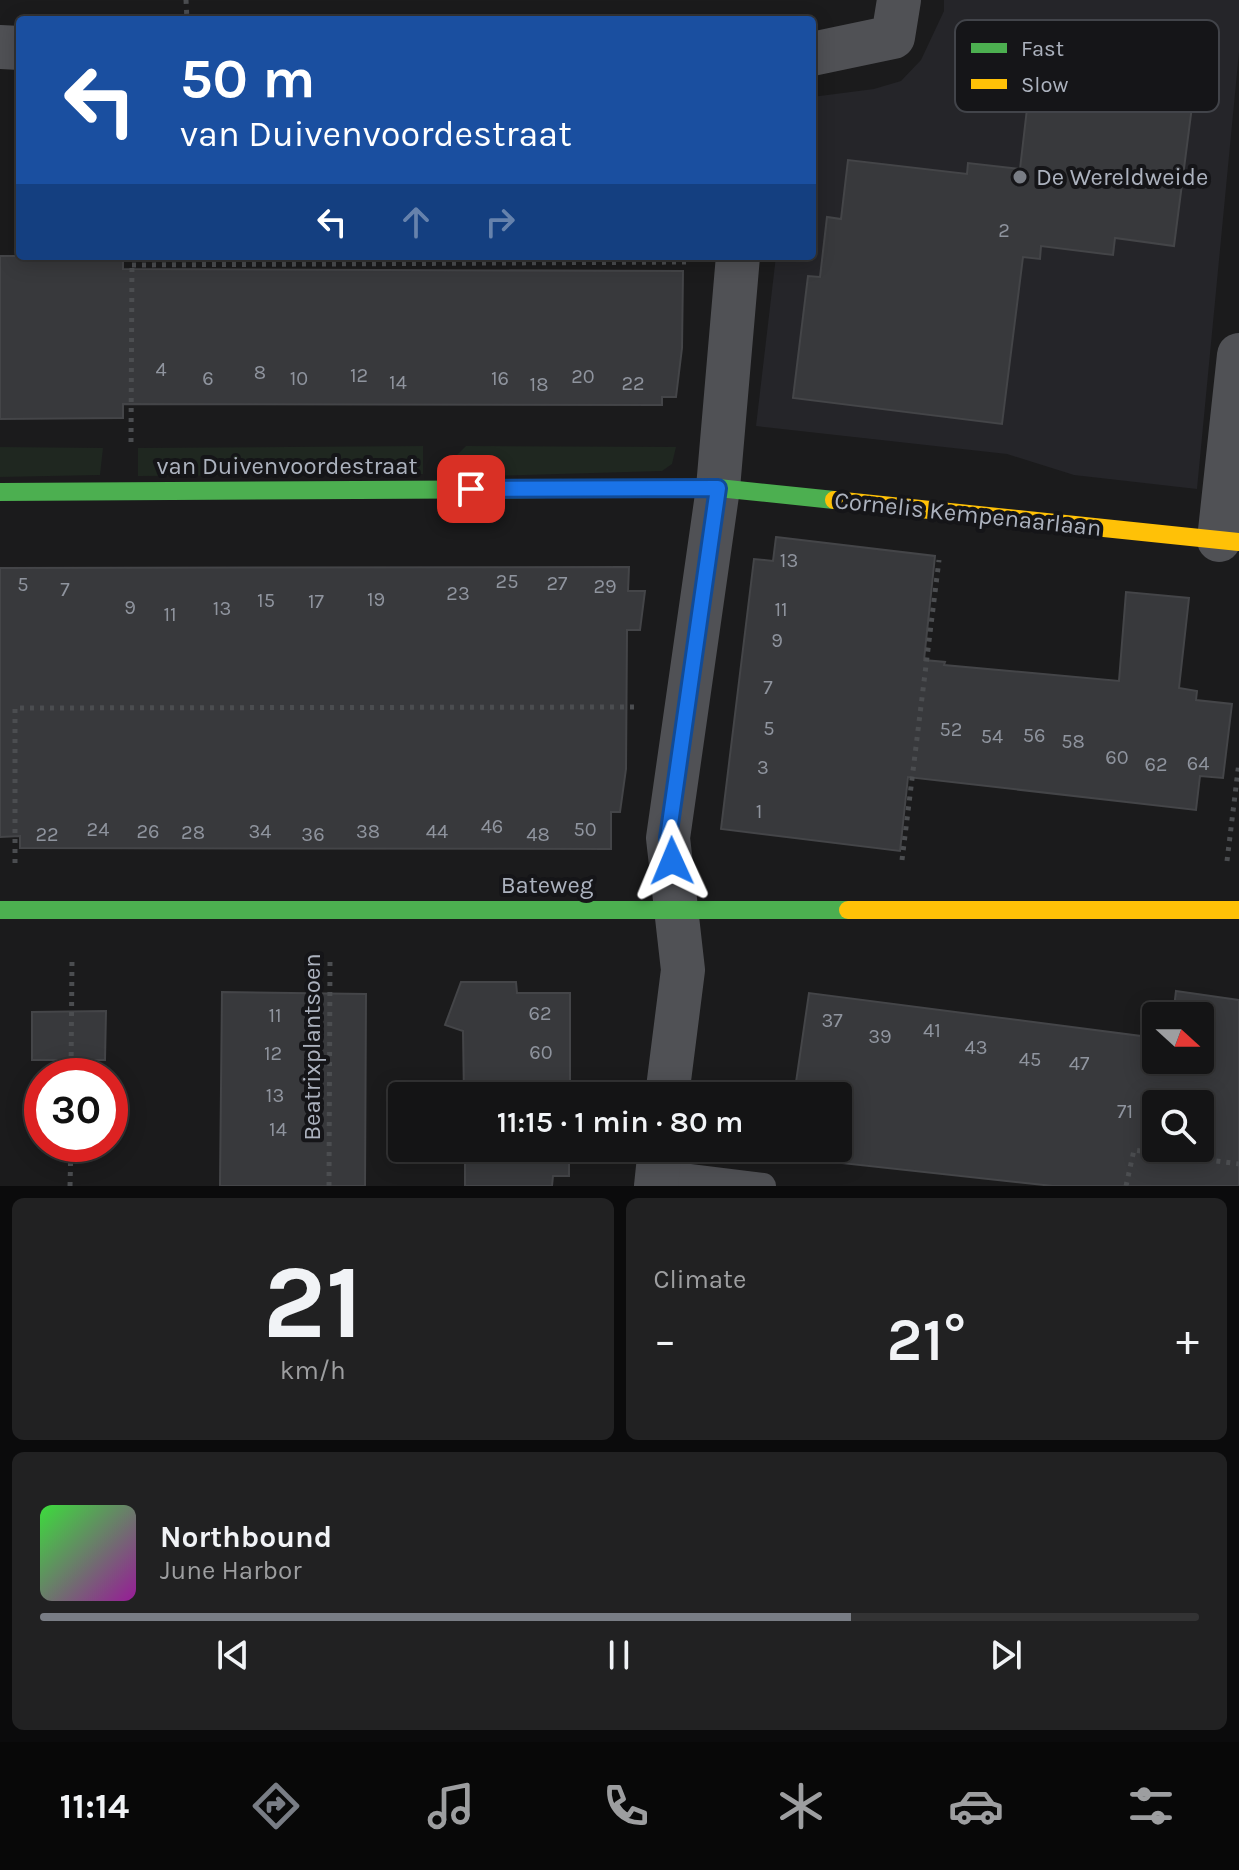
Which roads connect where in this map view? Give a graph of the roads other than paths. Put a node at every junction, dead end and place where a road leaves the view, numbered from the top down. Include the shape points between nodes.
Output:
1 (896, 18) edge
2 (816, 52) edge
3 (738, 260) edge
4 (1239, 355) edge
5 (718, 488) junction
6 (0, 492) edge
7 (1229, 541) edge
8 (678, 908) junction
9 (8, 910) edge
10 (1230, 910) edge
11 (669, 1082) edge
12 (658, 1169) edge
13 (763, 1186) edge

1 - 2 street
3 - 5 street
4 - 7 street, Cornelis Kempenaarlaan
5 - 6 street, van Duivenvoordestraat
5 - 7 street, Cornelis Kempenaarlaan
5 - 8 street via 668,838
8 - 9 street, Bateweg
8 - 10 street, Bateweg
8 - 11 street via 683,970
12 - 13 lane

